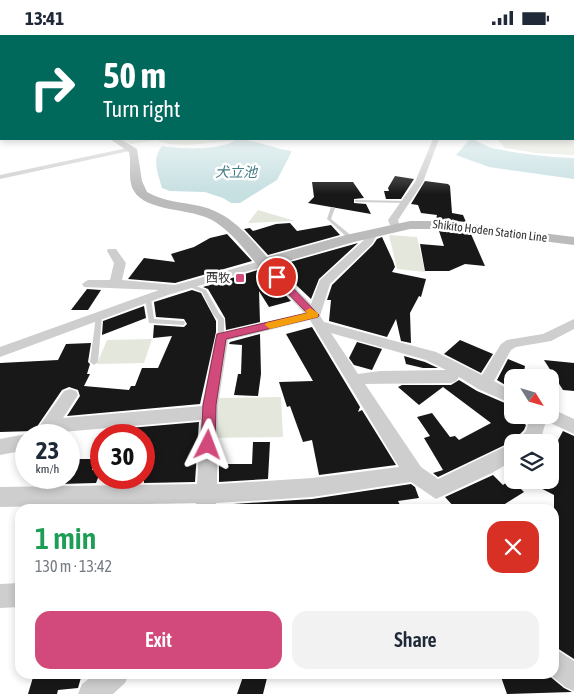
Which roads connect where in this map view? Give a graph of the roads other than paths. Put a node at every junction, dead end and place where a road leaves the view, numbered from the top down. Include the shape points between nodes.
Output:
1 (118, 140) edge
2 (436, 140) edge
3 (132, 149) junction
4 (0, 177) edge
5 (357, 201) dead end
6 (407, 202) junction
7 (333, 208) dead end
8 (395, 227) junction
9 (372, 233) junction
10 (351, 238) junction
11 (574, 241) edge
12 (112, 251) dead end
13 (264, 263) junction
14 (88, 284) dead end
15 (115, 284) junction
16 (183, 287) junction
17 (148, 298) junction
18 (99, 316) junction
19 (316, 320) junction
20 (182, 323) dead end
21 (574, 323) edge
22 (221, 337) junction
23 (0, 352) edge
24 (94, 361) dead end
25 (454, 369) junction
26 (356, 380) junction
27 (484, 385) junction
28 (504, 394) edge
29 (70, 395) dead end
30 (210, 412) junction
31 (559, 420) edge
32 (50, 424) edge
33 (77, 424) edge
34 (574, 427) edge
35 (15, 444) edge
36 (0, 447) edge
37 (504, 457) edge
38 (414, 473) junction
39 (0, 497) edge
40 (206, 501) edge
41 (15, 595) edge
42 (0, 596) edge
43 (559, 665) edge
44 (574, 678) edge
45 (110, 679) edge
46 (93, 694) edge

1 - 3 main road
2 - 6 street via 424,175
3 - 4 street
3 - 13 main road via 137,184 144,196 201,210 232,225
5 - 6 lane
6 - 8 street via 393,220
7 - 10 lane via 329,219
8 - 9 main road, Shikito Hoden Station Line
8 - 11 main road, Shikito Hoden Station Line via 446,225
9 - 10 main road, Shikito Hoden Station Line
9 - 19 street via 368,242 324,283
10 - 13 main road, Shikito Hoden Station Line
12 - 15 street via 120,263
13 - 16 street
13 - 19 street
14 - 15 street
15 - 16 street
16 - 17 street
16 - 22 lane via 204,291 221,319
17 - 18 street
17 - 20 lane via 151,321
18 - 23 street
18 - 24 lane
19 - 22 street
19 - 25 street via 410,348
19 - 26 street
21 - 27 street via 546,337 506,347
22 - 30 street
25 - 26 street via 451,377 420,379 393,375
25 - 27 street
26 - 38 street
27 - 28 street
29 - 32 street
30 - 33 street
30 - 40 street
31 - 34 street
35 - 36 street
37 - 38 street via 436,490
38 - 40 street via 359,484
39 - 40 street
41 - 42 street
43 - 44 street
45 - 46 street

